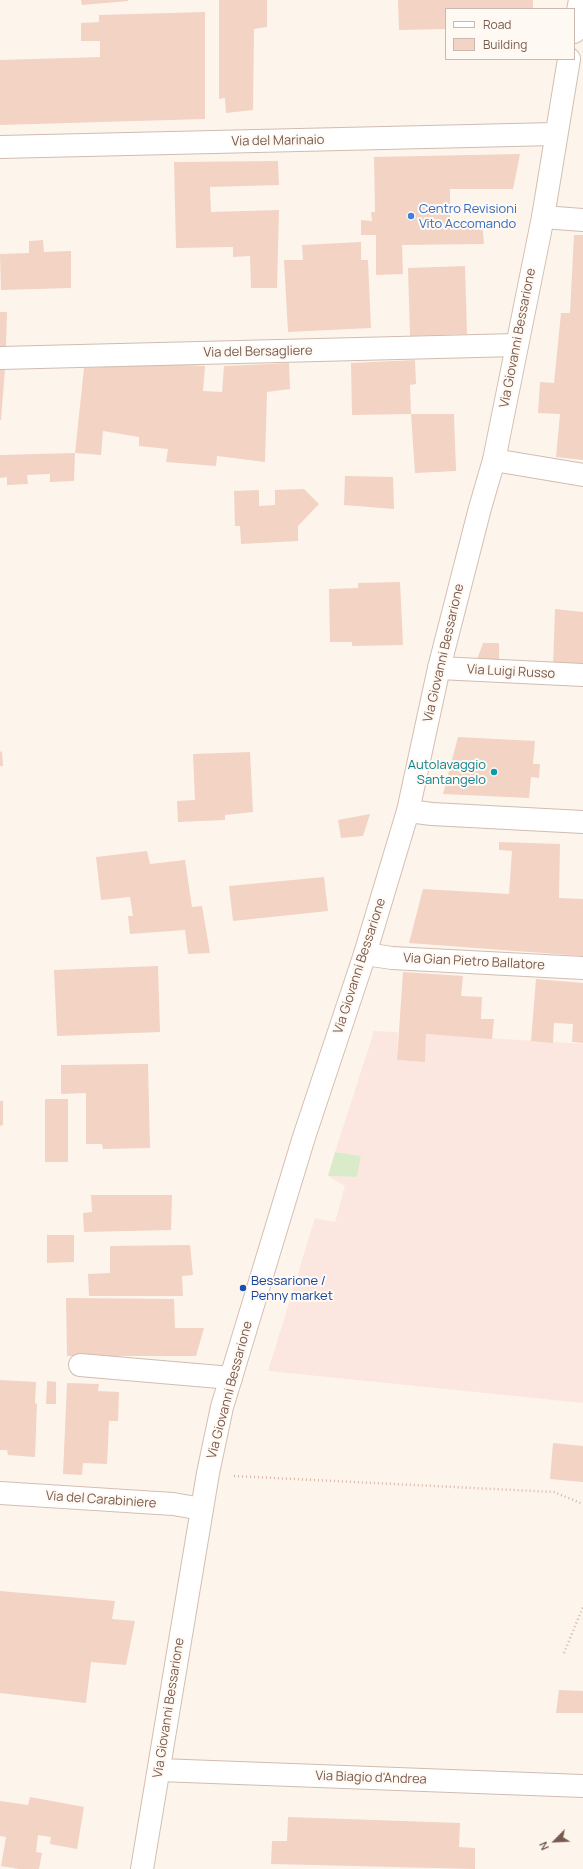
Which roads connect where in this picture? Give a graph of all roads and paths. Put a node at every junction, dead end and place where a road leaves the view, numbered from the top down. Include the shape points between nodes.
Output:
1 (580, 0) edge
2 (575, 27) edge
3 (569, 60) edge
4 (556, 134) junction
5 (0, 147) edge
6 (543, 217) junction
7 (583, 220) edge
8 (517, 345) junction
9 (0, 358) edge
10 (494, 460) junction
11 (583, 475) edge
12 (440, 668) junction
13 (583, 675) edge
14 (408, 811) junction
15 (583, 822) edge
16 (365, 954) junction
17 (583, 968) edge
18 (80, 1365) dead end
19 (231, 1378) junction
20 (208, 1473) junction
21 (0, 1493) edge
22 (583, 1504) edge
23 (202, 1509) junction
24 (583, 1607) edge
25 (564, 1653) dead end
26 (159, 1770) junction
27 (583, 1786) edge
28 (142, 1869) edge

1 - 2 street
3 - 4 street, Via Giovanni Bessarione
4 - 5 street, Via del Marinaio
4 - 6 street, Via Giovanni Bessarione
6 - 7 street
6 - 8 street, Via Giovanni Bessarione
8 - 9 street, Via del Bersagliere
8 - 10 street, Via Giovanni Bessarione
10 - 11 street
10 - 12 street, Via Giovanni Bessarione
12 - 13 street, Via Luigi Russo
12 - 14 street, Via Giovanni Bessarione
14 - 15 street
14 - 16 street, Via Giovanni Bessarione
16 - 17 street, Via Gian Pietro Ballatore via 392,958
16 - 19 street, Via Giovanni Bessarione via 304,1137
18 - 19 street
19 - 20 street, Via Giovanni Bessarione
20 - 22 path via 554,1492
20 - 23 street, Via Giovanni Bessarione
21 - 23 street, Via del Carabiniere via 173,1504
23 - 26 street, Via Giovanni Bessarione
24 - 25 path
26 - 27 street, Via Biagio d'Andrea
26 - 28 street, Via Giovanni Bessarione

